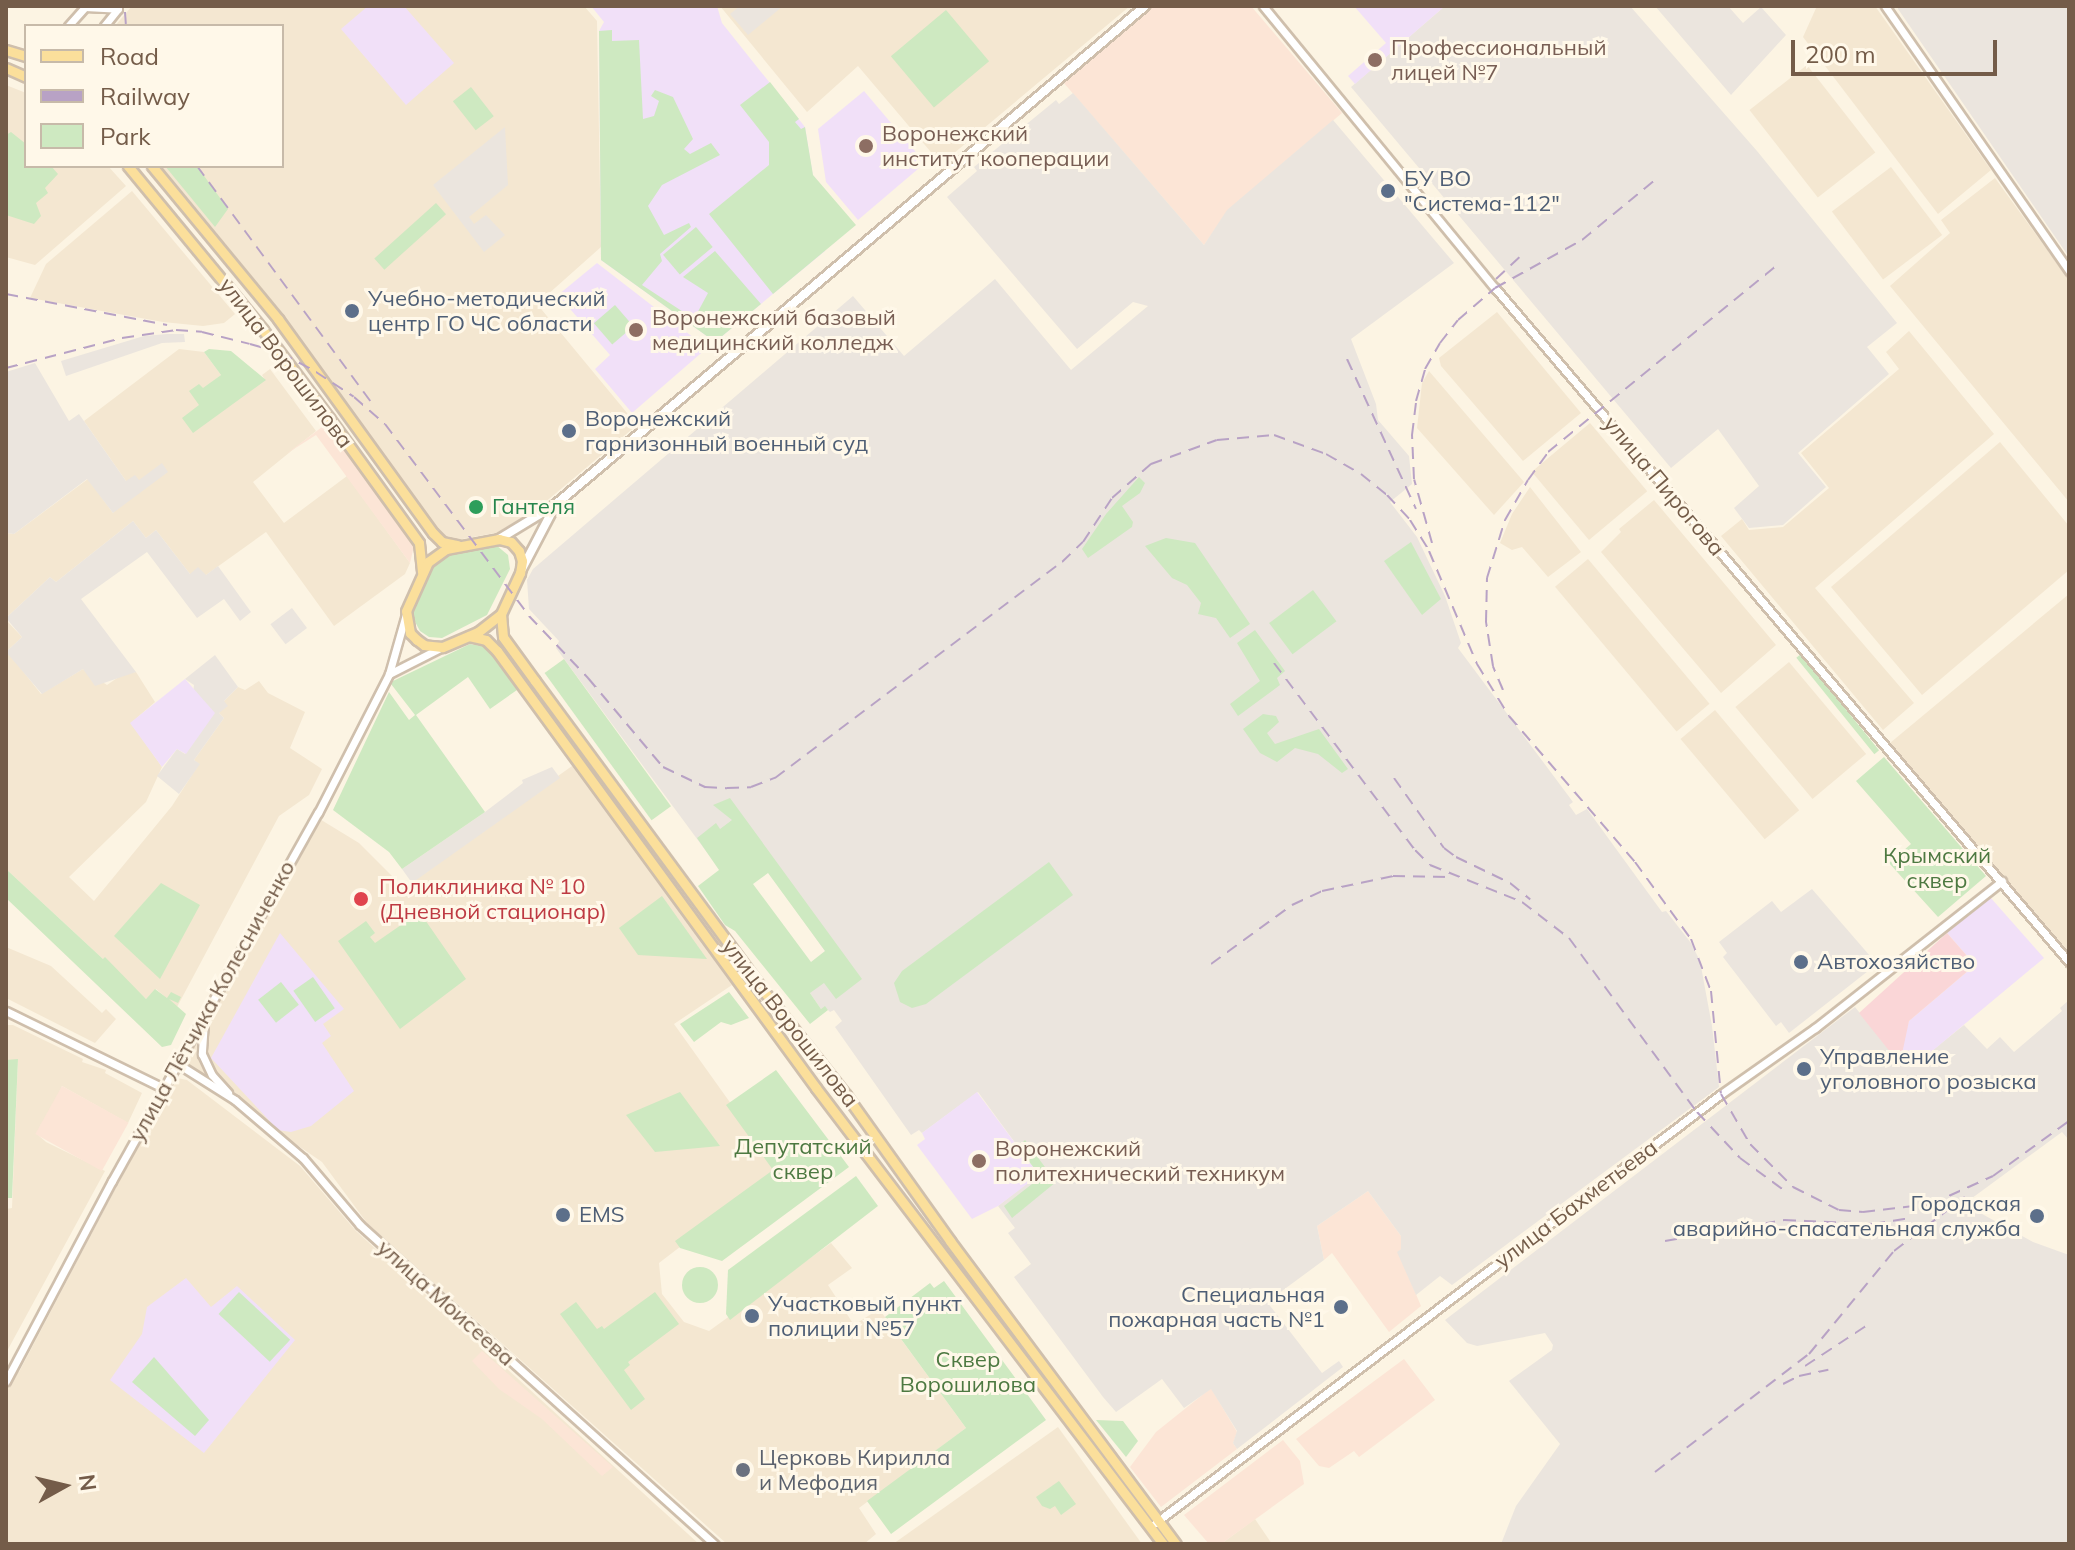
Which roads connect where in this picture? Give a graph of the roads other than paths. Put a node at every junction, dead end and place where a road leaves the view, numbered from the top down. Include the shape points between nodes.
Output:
1 (1145, 6) edge
2 (1263, 6) edge
3 (1887, 7) edge
4 (119, 8) edge
5 (70, 24) edge
6 (106, 24) edge
7 (130, 168) edge
8 (154, 168) edge
9 (2069, 271) edge
10 (555, 505) junction
11 (499, 539) junction
12 (458, 545) junction
13 (422, 572) junction
14 (520, 573) junction
15 (406, 611) junction
16 (501, 614) junction
17 (469, 636) junction
18 (442, 647) junction
19 (389, 674) junction
20 (2002, 881) junction
21 (2069, 962) edge
22 (6, 1011) edge
23 (207, 1012) junction
24 (178, 1064) junction
25 (163, 1088) junction
26 (235, 1100) junction
27 (851, 1101) junction
28 (835, 1113) junction
29 (6, 1381) edge
30 (1155, 1524) junction
31 (714, 1544) edge
32 (1163, 1544) edge
33 (1176, 1544) edge

1 - 10 main road
2 - 20 street, улица Пирогова via 1495,288
3 - 9 street
4 - 5 street via 85,7
4 - 6 street
7 - 13 main road, улица Ворошилова via 337,429 419,543
8 - 12 main road, улица Ворошилова via 278,319 433,533 442,542
10 - 11 main road
10 - 14 main road
11 - 12 main road
11 - 14 main road via 519,551
12 - 13 main road via 436,554
13 - 15 main road
14 - 16 main road
15 - 18 main road via 410,633 432,647
15 - 19 street, улица Лётчика Колесниченко
16 - 17 main road
16 - 27 main road, улица Ворошилова via 503,637 758,984
17 - 18 main road
17 - 28 main road, улица Ворошилова via 486,640 497,651
18 - 19 street
19 - 23 street, улица Лётчика Колесниченко
20 - 21 street, улица Пирогова
20 - 30 street, улица Бахметьева via 1815,1028
22 - 25 street
23 - 24 street, улица Лётчика Колесниченко
23 - 26 street via 202,1054 212,1075
24 - 25 street, улица Лётчика Колесниченко
24 - 26 street, улица Моисеева
25 - 29 street, улица Лётчика Колесниченко
26 - 31 street, улица Моисеева via 312,1167 360,1225
27 - 28 main road
27 - 30 main road, улица Ворошилова
28 - 30 main road, улица Ворошилова
30 - 32 main road, улица Ворошилова
30 - 33 main road, улица Ворошилова

